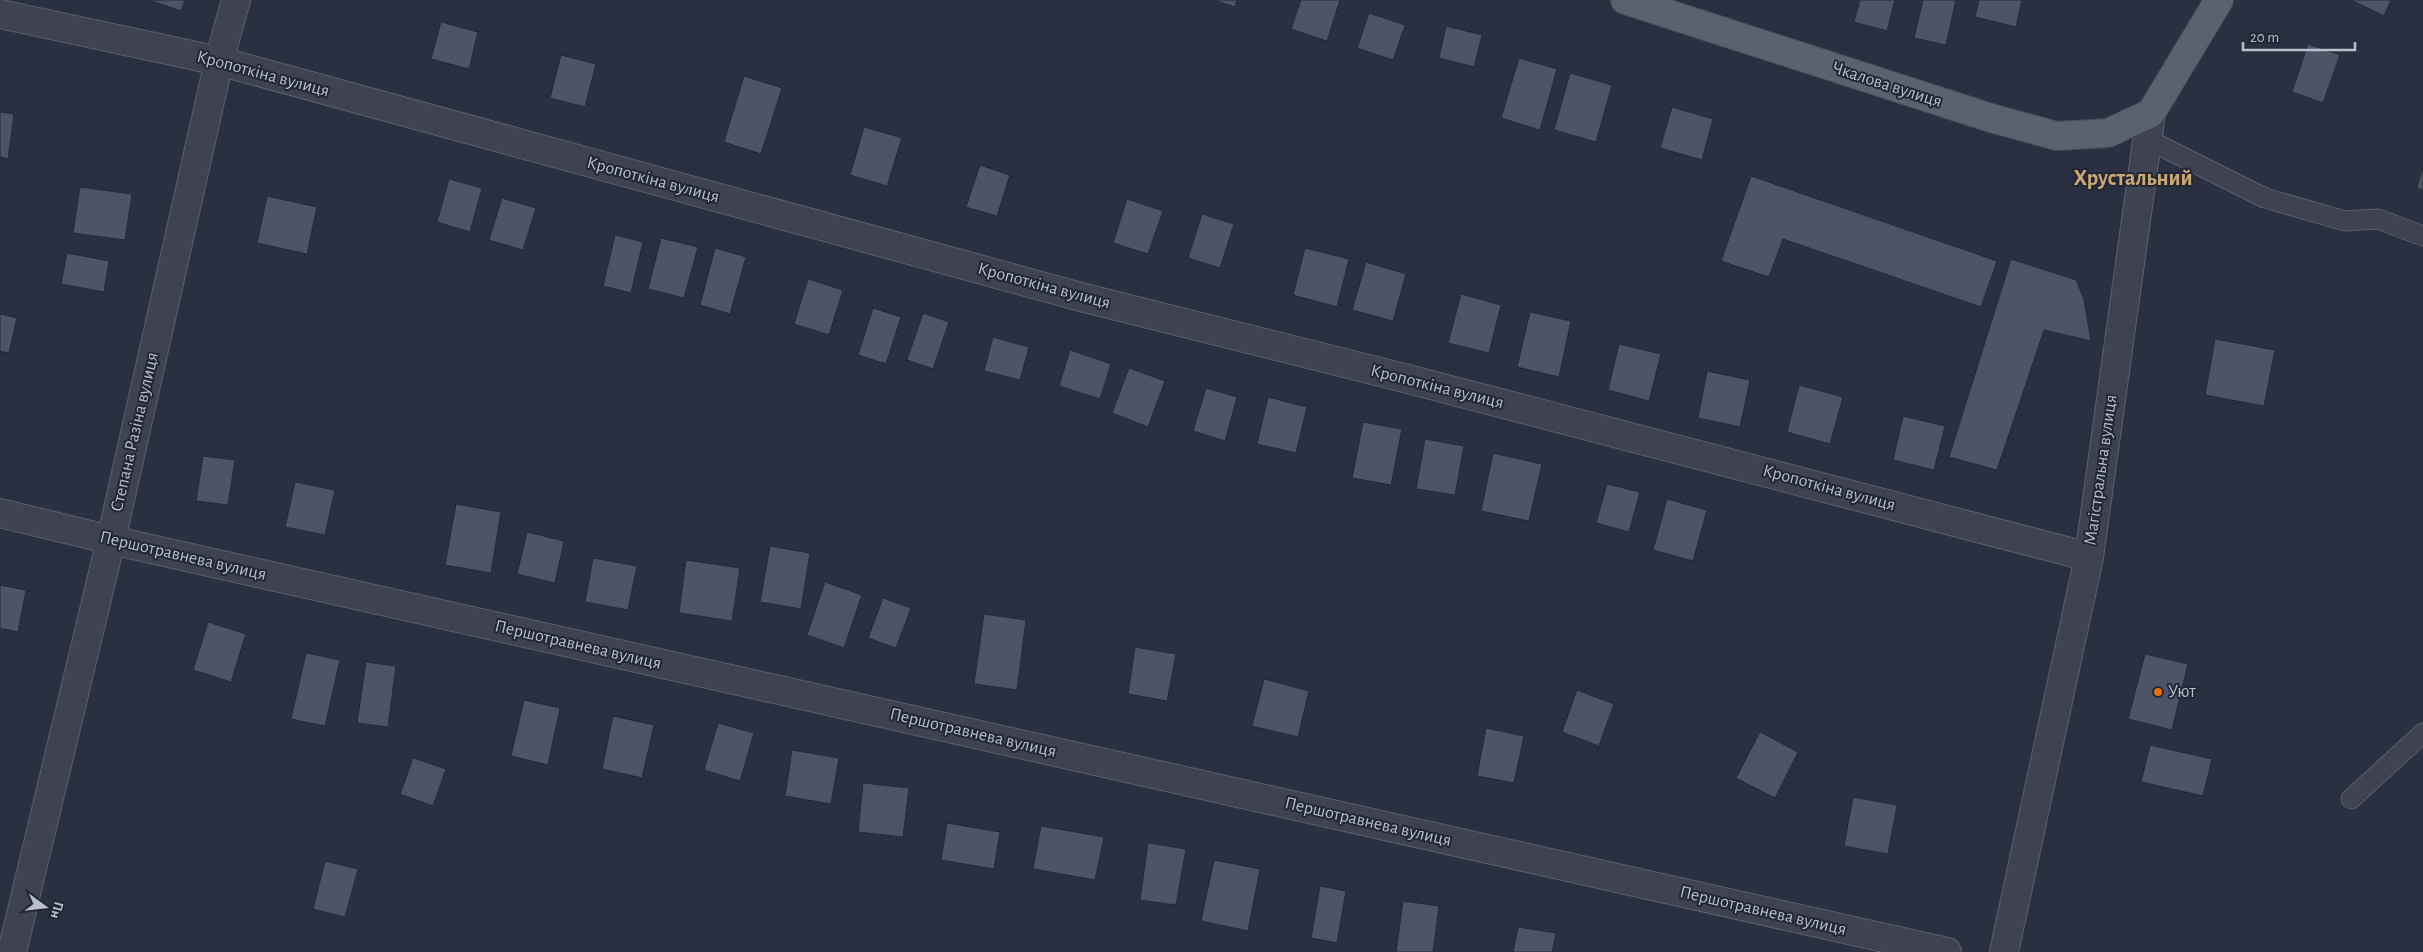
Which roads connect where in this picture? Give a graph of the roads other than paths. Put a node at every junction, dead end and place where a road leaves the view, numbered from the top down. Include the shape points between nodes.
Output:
1 (236, 0) edge
2 (1625, 0) edge
3 (2218, 0) edge
4 (0, 14) edge
5 (219, 61) junction
6 (2149, 126) junction
7 (2423, 236) edge
8 (0, 513) edge
9 (111, 540) junction
10 (2089, 557) junction
11 (2423, 733) edge
12 (2351, 799) dead end
13 (12, 952) edge
14 (1947, 952) edge
15 (2004, 952) edge

1 - 5 street, Степана Разіна вулиця
2 - 6 main road, Чкалова вулиця via 1991,118 2057,136 2108,133
3 - 6 main road, Магістральна вулиця
4 - 5 street, Кропоткіна вулиця
5 - 9 street, Степана Разіна вулиця
5 - 10 street, Кропоткіна вулиця via 1081,297
6 - 7 lane via 2265,198 2344,221 2378,219
6 - 10 street, Магістральна вулиця
8 - 9 street, Першотравнева вулиця
9 - 13 street, Степана Разіна вулиця
9 - 14 street, Першотравнева вулиця
10 - 15 street, Магістральна вулиця
11 - 12 lane

